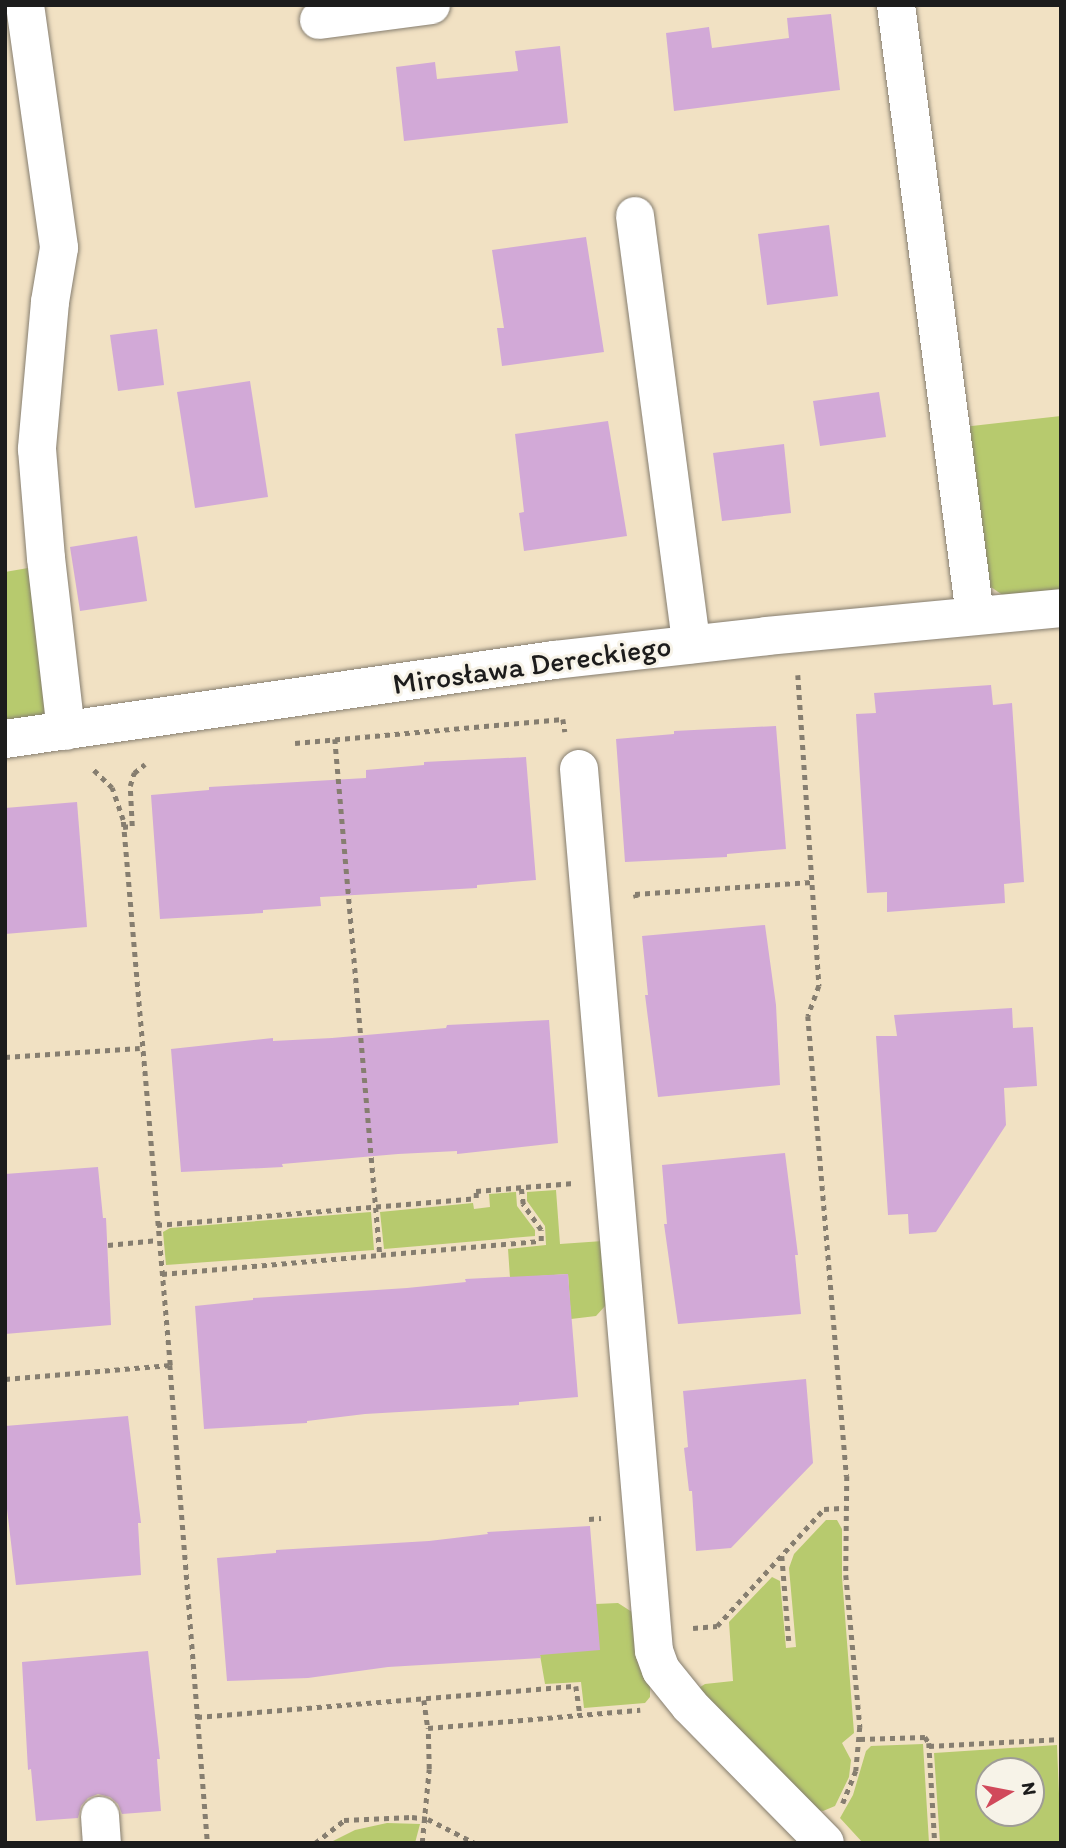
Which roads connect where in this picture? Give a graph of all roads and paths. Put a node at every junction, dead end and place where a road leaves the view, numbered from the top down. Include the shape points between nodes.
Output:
1 (25, 5) edge
2 (432, 5) edge
3 (896, 5) edge
4 (319, 20) dead end
5 (635, 216) dead end
6 (1061, 608) edge
7 (975, 616) junction
8 (795, 633) junction
9 (691, 645) junction
10 (549, 720) dead end
11 (66, 731) junction
12 (5, 739) edge
13 (335, 739) junction
14 (284, 745) dead end
15 (149, 762) dead end
16 (83, 765) dead end
17 (579, 769) dead end
18 (123, 828) junction
19 (812, 882) junction
20 (635, 894) dead end
21 (140, 1048) junction
22 (5, 1058) edge
23 (613, 1180) junction
24 (521, 1187) junction
25 (375, 1207) junction
26 (157, 1226) junction
27 (158, 1240) junction
28 (108, 1245) dead end
29 (380, 1255) junction
30 (162, 1274) junction
31 (170, 1365) junction
32 (5, 1379) edge
33 (847, 1508) junction
34 (782, 1555) junction
35 (789, 1641) dead end
36 (653, 1644) junction
37 (424, 1700) junction
38 (690, 1706) junction
39 (580, 1715) junction
40 (197, 1717) junction
41 (428, 1728) junction
42 (860, 1739) junction
43 (1061, 1739) edge
44 (929, 1746) junction
45 (425, 1818) junction
46 (820, 1838) edge
47 (208, 1843) edge
48 (315, 1843) edge
49 (422, 1843) edge
50 (475, 1843) edge
51 (934, 1843) edge

1 - 11 street via 59,248 37,449
2 - 4 street
3 - 7 street
5 - 9 street
6 - 7 street, Mirosława Dereckiego
7 - 8 street, Mirosława Dereckiego
8 - 9 street, Mirosława Dereckiego
8 - 19 path
9 - 11 street, Mirosława Dereckiego via 554,660
10 - 13 path
11 - 12 street, Mirosława Dereckiego
13 - 14 path
13 - 25 path
15 - 18 path via 134,773 130,786 132,826
16 - 18 path via 113,788
17 - 23 street
18 - 21 path
19 - 20 path
19 - 33 path via 819,986 808,1016
21 - 22 path
21 - 26 path
23 - 24 path
23 - 36 street
24 - 25 path via 476,1191 476,1198
24 - 29 path via 523,1204 541,1230 541,1241
25 - 26 path
25 - 29 path
26 - 27 path
27 - 28 path
27 - 30 path
29 - 30 path
30 - 31 path
31 - 32 path
31 - 40 path
33 - 34 path via 824,1509
33 - 42 path via 846,1575
34 - 35 path
34 - 36 path via 717,1626 693,1628 694,1640
36 - 38 street via 661,1670
37 - 39 path via 576,1686
37 - 40 path
37 - 41 path
38 - 39 path
38 - 46 street
39 - 41 path
40 - 47 path
41 - 45 path
42 - 44 path via 925,1737
42 - 46 path via 852,1785
43 - 44 path
44 - 51 path
45 - 48 path via 344,1820
45 - 49 path
45 - 50 path

